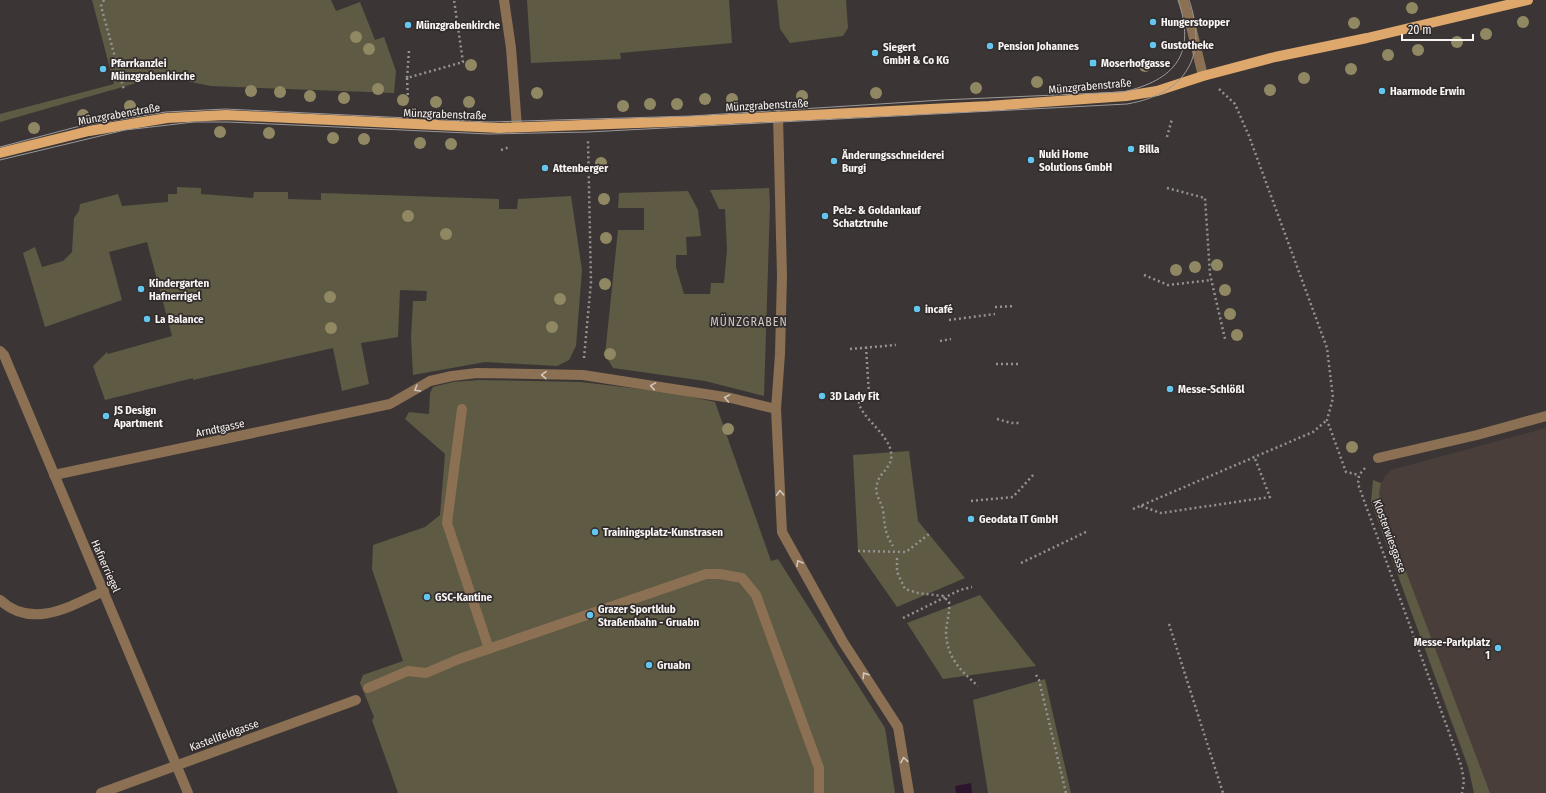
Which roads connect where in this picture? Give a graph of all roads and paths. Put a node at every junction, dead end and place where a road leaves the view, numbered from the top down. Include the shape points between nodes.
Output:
1 (104, 0) edge
2 (454, 0) edge
3 (504, 0) edge
4 (1182, 0) edge
5 (1528, 0) edge
6 (409, 51) dead end
7 (114, 58) junction
8 (109, 60) dead end
9 (1203, 76) junction
10 (407, 78) junction
11 (124, 90) dead end
12 (408, 99) dead end
13 (1235, 104) dead end
14 (778, 116) junction
15 (1172, 119) dead end
16 (517, 127) junction
17 (1167, 137) dead end
18 (514, 146) dead end
19 (589, 148) dead end
20 (501, 150) dead end
21 (0, 153) edge
22 (1167, 188) dead end
23 (1208, 236) junction
24 (1211, 236) dead end
25 (1144, 275) dead end
26 (1212, 280) junction
27 (995, 306) dead end
28 (1015, 306) dead end
29 (995, 314) dead end
30 (949, 320) dead end
31 (950, 339) dead end
32 (1225, 339) dead end
33 (940, 341) dead end
34 (896, 344) dead end
35 (866, 347) junction
36 (850, 349) dead end
37 (0, 351) edge
38 (996, 364) dead end
39 (1018, 364) dead end
40 (583, 375) junction
41 (462, 409) dead end
42 (776, 409) junction
43 (1546, 416) edge
44 (997, 419) dead end
45 (1327, 420) junction
46 (1021, 423) dead end
47 (1254, 456) junction
48 (1378, 458) joint
49 (1034, 474) dead end
50 (54, 475) junction
51 (1359, 475) junction
52 (971, 501) dead end
53 (1141, 506) junction
54 (1133, 509) dead end
55 (1088, 531) dead end
56 (929, 534) dead end
57 (892, 546) dead end
58 (858, 551) dead end
59 (897, 558) dead end
60 (1021, 563) dead end
61 (972, 586) dead end
62 (104, 591) junction
63 (945, 597) junction
64 (0, 600) edge
65 (903, 618) dead end
66 (1169, 624) dead end
67 (489, 648) junction
68 (1036, 675) dead end
69 (978, 686) dead end
70 (368, 688) dead end
71 (356, 700) dead end
72 (177, 766) junction
73 (101, 793) edge
74 (188, 793) edge
75 (819, 793) edge
76 (909, 793) edge
77 (1066, 793) edge
78 (1223, 793) edge
79 (1462, 793) edge

1 - 7 path via 100,6
2 - 10 path via 463,62
3 - 16 street via 511,48
4 - 9 street
5 - 9 main road, Münzgrabenstraße via 1275,57
6 - 10 path
7 - 8 path
7 - 11 path
9 - 14 main road, Münzgrabenstraße via 1157,91 1126,96
10 - 12 path
13 - 45 path via 1327,348 1333,398
14 - 16 main road, Münzgrabenstraße
14 - 42 street via 782,276
15 - 17 path
16 - 21 main road, Münzgrabenstraße via 490,128 226,115 174,118 89,131
18 - 20 path
19 - 40 path via 591,282
22 - 23 path via 1205,198
23 - 24 path
23 - 26 path
25 - 26 path via 1168,285
26 - 32 path
27 - 28 path
29 - 30 path
31 - 33 path
34 - 35 path
35 - 36 path
35 - 57 path via 869,394 859,405 861,411 883,435 891,450 891,464 879,479 875,492 883,510 884,527
37 - 50 street, Hafnerriegel via 4,355
38 - 39 path
42 -> 40 street, Arndtgasse via 731,398
40 -> 50 street, Arndtgasse via 477,373 452,376 430,381 390,404
41 - 67 street via 447,522
76 -> 42 street via 898,728 843,642 782,532
43 - 48 street via 1477,436
44 - 46 path
45 - 47 path via 1313,432
45 - 51 path via 1346,472
47 - 53 path
47 - 53 path via 1270,497 1161,514
48 - 51 path
49 - 52 path via 1013,497
50 - 62 street, Hafnerriegel
51 - 79 path, Klosterwiesgasse via 1358,484 1461,766 1464,781
53 - 54 path
55 - 60 path
56 - 58 path, bridge via 906,552
59 - 63 path via 897,572 905,589
61 - 63 path
62 - 64 street via 79,603 44,614 10,610
62 - 72 street, Hafnerriegel
63 - 65 path
63 - 69 path via 949,602 946,629 948,647 958,667
66 - 78 path
67 - 70 street via 426,673 408,671
67 - 75 street via 706,574 742,578 756,596 819,768
68 - 77 path via 1040,680
71 - 72 street, Kastellfeldgasse
72 - 73 street, Kastellfeldgasse
72 - 74 street, Hafnerriegel

